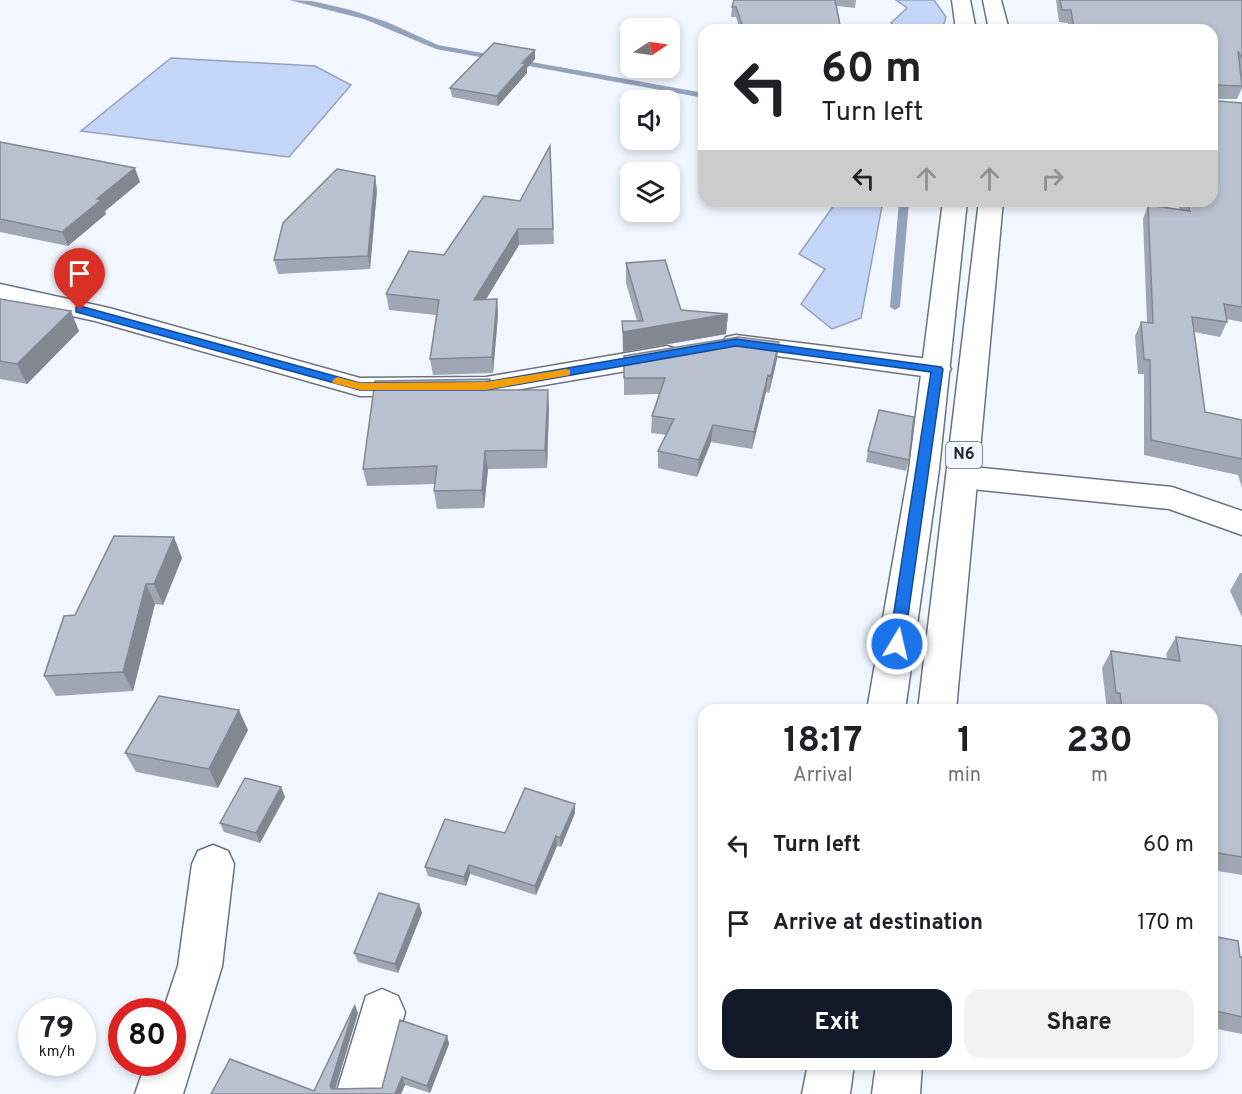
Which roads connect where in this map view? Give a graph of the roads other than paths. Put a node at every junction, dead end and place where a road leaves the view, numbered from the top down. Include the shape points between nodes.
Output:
1 (961, 0) edge
2 (992, 0) edge
3 (965, 24) edge
4 (998, 24) edge
5 (954, 207) edge
6 (991, 207) edge
7 (0, 292) edge
8 (937, 369) junction
9 (962, 477) junction
10 (1242, 523) edge
11 (887, 704) edge
12 (938, 704) edge
13 (213, 864) dead end
14 (186, 1009) edge
15 (382, 1012) dead end
16 (830, 1070) edge
17 (898, 1070) edge
18 (165, 1076) edge
19 (159, 1094) edge
20 (360, 1094) edge
21 (826, 1094) edge
22 (896, 1094) edge

1 - 3 main road
2 - 4 main road
5 - 8 main road, N6
6 - 9 main road, N6
7 - 8 main road via 100,314 360,387 486,386 736,343
8 - 11 main road, N6
9 - 10 main road via 1172,498
9 - 12 main road, N6
13 - 14 main road via 200,966
15 - 20 main road
16 - 21 main road
17 - 22 main road
18 - 19 main road

